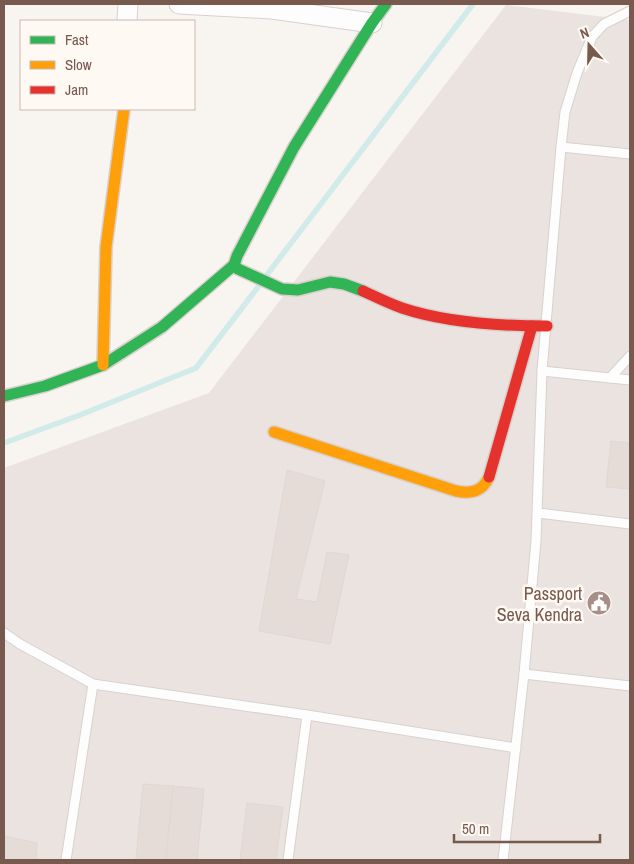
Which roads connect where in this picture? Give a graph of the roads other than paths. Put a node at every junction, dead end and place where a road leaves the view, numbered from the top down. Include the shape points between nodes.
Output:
1 (128, 4) edge
2 (179, 4) edge
3 (386, 4) edge
4 (630, 11) edge
5 (127, 20) edge
6 (372, 22) junction
7 (124, 110) edge
8 (561, 147) junction
9 (629, 156) edge
10 (234, 265) junction
11 (532, 326) junction
12 (547, 326) junction
13 (630, 356) edge
14 (103, 365) junction
15 (542, 371) junction
16 (610, 378) junction
17 (630, 380) edge
18 (4, 396) edge
19 (274, 432) dead end
20 (538, 513) junction
21 (630, 524) edge
22 (4, 633) edge
23 (524, 674) junction
24 (93, 684) junction
25 (630, 686) edge
26 (307, 715) junction
27 (516, 748) junction
28 (66, 860) edge
29 (288, 860) edge
30 (503, 860) edge

1 - 5 street
2 - 6 street via 272,9
3 - 6 street
4 - 8 lane via 604,24 592,37 574,80
6 - 10 street via 294,147
7 - 14 street via 106,247
8 - 9 lane
8 - 12 lane
10 - 11 street via 284,290 334,282 428,315
10 - 14 street via 162,327
11 - 12 street
11 - 19 street via 488,480 481,490 472,493 456,491
12 - 15 lane
13 - 16 lane
14 - 18 street
15 - 16 lane
15 - 20 lane
16 - 17 lane
20 - 21 lane
20 - 23 lane
22 - 24 lane
23 - 25 lane
23 - 27 lane
24 - 26 lane
24 - 28 lane
26 - 27 lane
26 - 29 lane
27 - 30 lane

